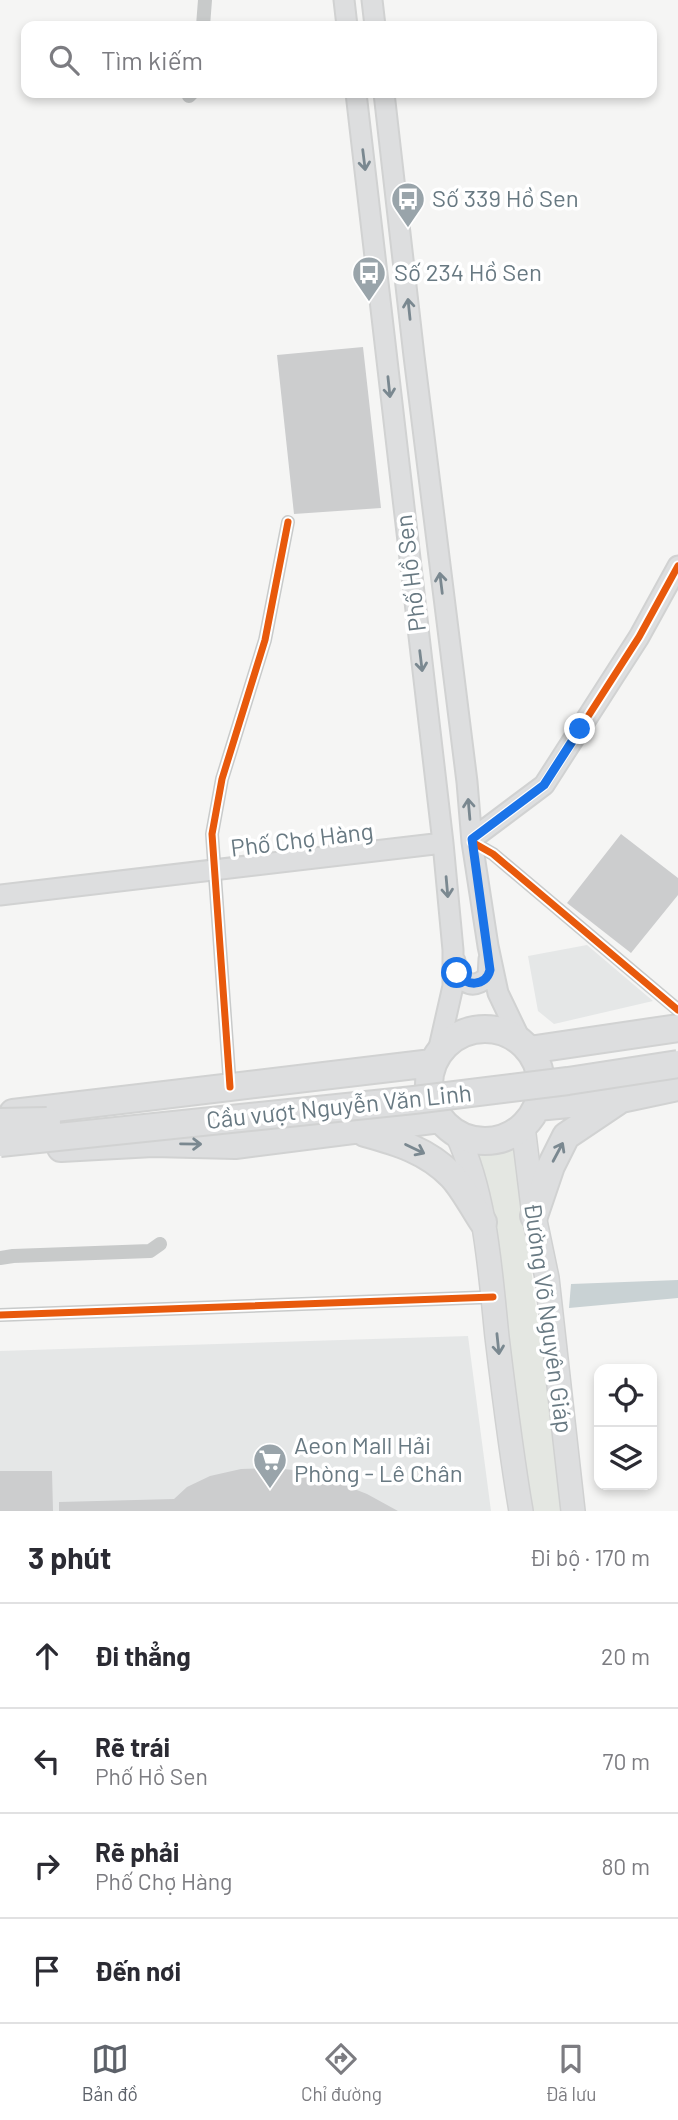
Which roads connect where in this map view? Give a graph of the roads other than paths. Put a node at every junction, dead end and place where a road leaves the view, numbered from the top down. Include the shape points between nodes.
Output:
1 (205, 0) edge
2 (344, 0) edge
3 (372, 0) edge
4 (203, 21) edge
5 (346, 21) edge
6 (374, 21) edge
7 (357, 98) edge
8 (385, 98) edge
9 (395, 187) junction
10 (368, 192) junction
11 (288, 522) dead end
12 (678, 566) edge
13 (472, 840) junction
14 (443, 843) junction
15 (215, 869) junction
16 (0, 895) edge
17 (488, 946) junction
18 (453, 950) junction
19 (678, 1010) edge
20 (678, 1028) edge
21 (632, 1035) junction
22 (525, 1045) junction
23 (678, 1047) edge
24 (435, 1058) junction
25 (678, 1064) edge
26 (318, 1078) junction
27 (230, 1087) junction
28 (678, 1087) edge
29 (633, 1096) junction
30 (0, 1115) edge
31 (530, 1117) junction
32 (0, 1122) edge
33 (448, 1127) junction
34 (342, 1130) junction
35 (0, 1143) edge
36 (0, 1150) edge
37 (534, 1216) junction
38 (483, 1222) junction
39 (160, 1244) dead end
40 (0, 1258) edge
41 (493, 1297) junction
42 (0, 1315) edge
43 (521, 1511) edge
44 (573, 1511) edge

1 - 4 street
2 - 5 main road
3 - 6 main road
7 -> 10 main road, Phố Hồ Sen
8 - 9 main road, Phố Hồ Sen
9 - 10 main road
13 -> 9 main road, Phố Hồ Sen
10 -> 14 main road, Phố Hồ Sen
11 - 15 street via 265,640 222,779 212,834
12 - 13 main road via 639,637 544,785
13 - 17 main road, Phố Hồ Sen
13 - 19 street
14 - 15 main road, Phố Chợ Hàng
14 -> 18 main road, Phố Hồ Sen
15 - 16 main road, Phố Chợ Hàng
15 - 27 street
17 - 18 main road via 488,977 473,984 460,978
17 - 22 main road, Phố Hồ Sen via 498,993
18 - 24 main road, Phố Hồ Sen via 453,989
20 - 21 highway
21 - 22 highway
21 - 29 highway via 616,1050 618,1079
22 - 24 highway via 507,1033 476,1029 447,1042
22 - 31 highway via 541,1077 541,1093
23 - 32 highway, Cầu vượt Nguyễn Văn Linh, bridge via 231,1105
24 - 26 highway
24 - 33 highway via 428,1092
25 - 35 highway, Cầu vượt Nguyễn Văn Linh, bridge via 451,1096
26 - 27 highway
26 - 34 highway via 331,1081 346,1100
27 - 30 highway
28 - 29 highway
29 - 31 highway
37 -> 29 highway via 566,1136
31 - 33 highway via 511,1135 497,1140 482,1141
31 - 37 main road, Đường Võ Nguyên Giáp
33 - 34 highway
33 - 38 main road via 466,1154
36 -> 34 highway via 153,1143 236,1145
34 -> 38 highway via 401,1142 429,1156 453,1177
37 - 44 main road, Đường Võ Nguyên Giáp via 547,1278
38 - 41 main road
39 - 40 street via 150,1251
41 - 42 street
41 -> 43 main road

